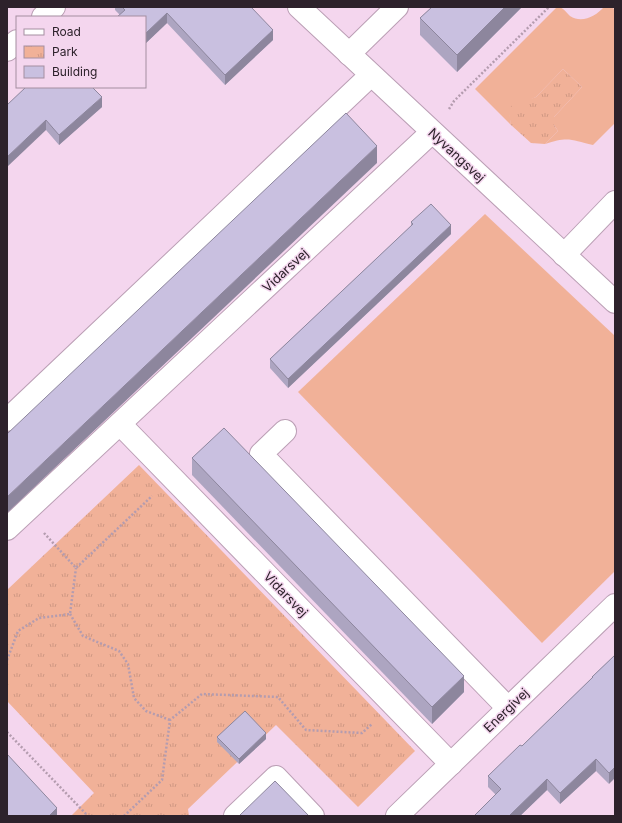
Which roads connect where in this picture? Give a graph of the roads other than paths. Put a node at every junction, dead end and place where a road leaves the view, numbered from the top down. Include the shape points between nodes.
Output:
1 (54, 7) edge
2 (299, 7) edge
3 (397, 7) edge
4 (44, 16) edge
5 (16, 42) edge
6 (7, 50) edge
7 (349, 54) junction
8 (371, 75) junction
9 (432, 132) junction
10 (615, 202) edge
11 (564, 255) junction
12 (615, 302) edge
13 (7, 420) edge
14 (120, 424) junction
15 (286, 431) dead end
16 (7, 529) edge
17 (615, 605) edge
18 (508, 708) junction
19 (451, 764) junction
20 (235, 816) edge
21 (313, 816) edge
22 (397, 816) edge

1 - 4 street
2 - 7 street, Nyvangsvej
3 - 7 street
5 - 6 street
7 - 8 street, Nyvangsvej
8 - 9 street, Nyvangsvej
8 - 13 street
9 - 11 street, Nyvangsvej
9 - 14 street, Vidarsvej
10 - 11 street
11 - 12 street, Nyvangsvej
14 - 16 street, Vidarsvej
14 - 19 street, Vidarsvej
15 - 18 street via 261,454
17 - 18 street, Energivej
18 - 19 street, Energivej
19 - 22 street, Energivej
20 - 21 street via 276,777

